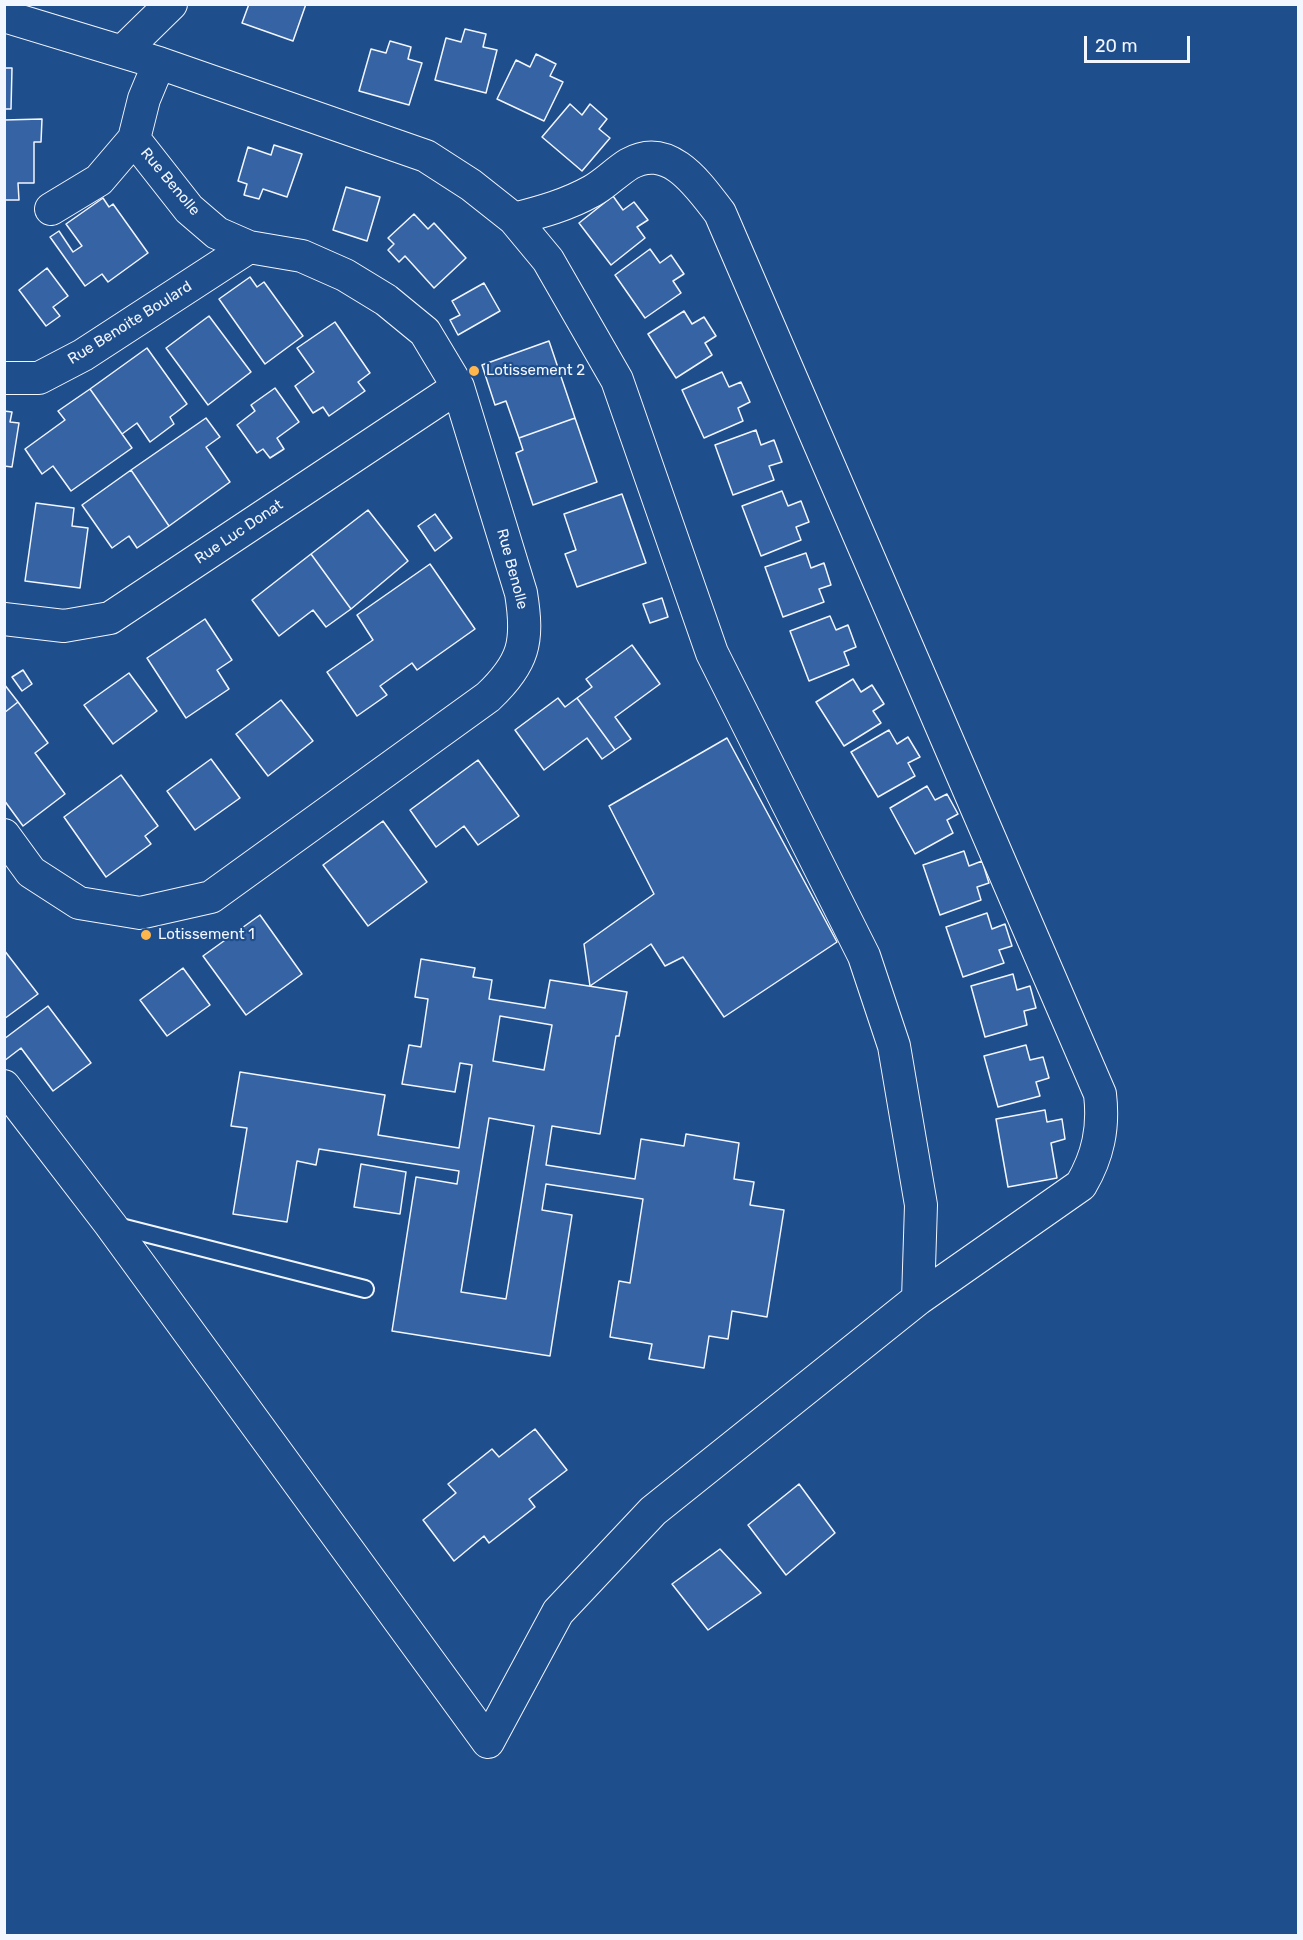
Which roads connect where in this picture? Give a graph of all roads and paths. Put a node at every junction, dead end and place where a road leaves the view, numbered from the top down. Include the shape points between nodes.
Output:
1 (171, 4) edge
2 (4, 16) edge
3 (123, 51) junction
4 (159, 63) junction
5 (134, 139) junction
6 (51, 208) dead end
7 (514, 219) junction
8 (249, 247) junction
9 (4, 378) edge
10 (458, 387) junction
11 (4, 618) edge
12 (4, 835) edge
13 (4, 1086) edge
14 (110, 1224) junction
15 (365, 1289) dead end
16 (918, 1299) junction

1 - 3 street
2 - 3 street
3 - 4 street
4 - 5 street
4 - 7 street via 426,156
5 - 6 street via 99,180
5 - 8 street, Rue Benolle via 189,209 217,233
7 - 16 street via 548,260 617,380 712,653 864,956 894,1046 918,1182
7 - 16 street via 555,208 594,190 630,163 646,159 676,164 720,213 1100,1094 1103,1118 1099,1142 1093,1165 1081,1185
8 - 9 street, Rue Benoite Boulard via 75,359 39,378
8 - 10 street, Rue Benolle via 302,256 345,275 386,300 425,332
10 - 11 street, Rue Luc Donat via 110,618 64,626
10 - 12 street, Rue Benolle via 521,593 526,623 522,650 510,675 488,697 211,897 140,913 79,903 31,873
13 - 14 street
14 - 15 lane
14 - 16 street via 488,1742 558,1612 653,1511

